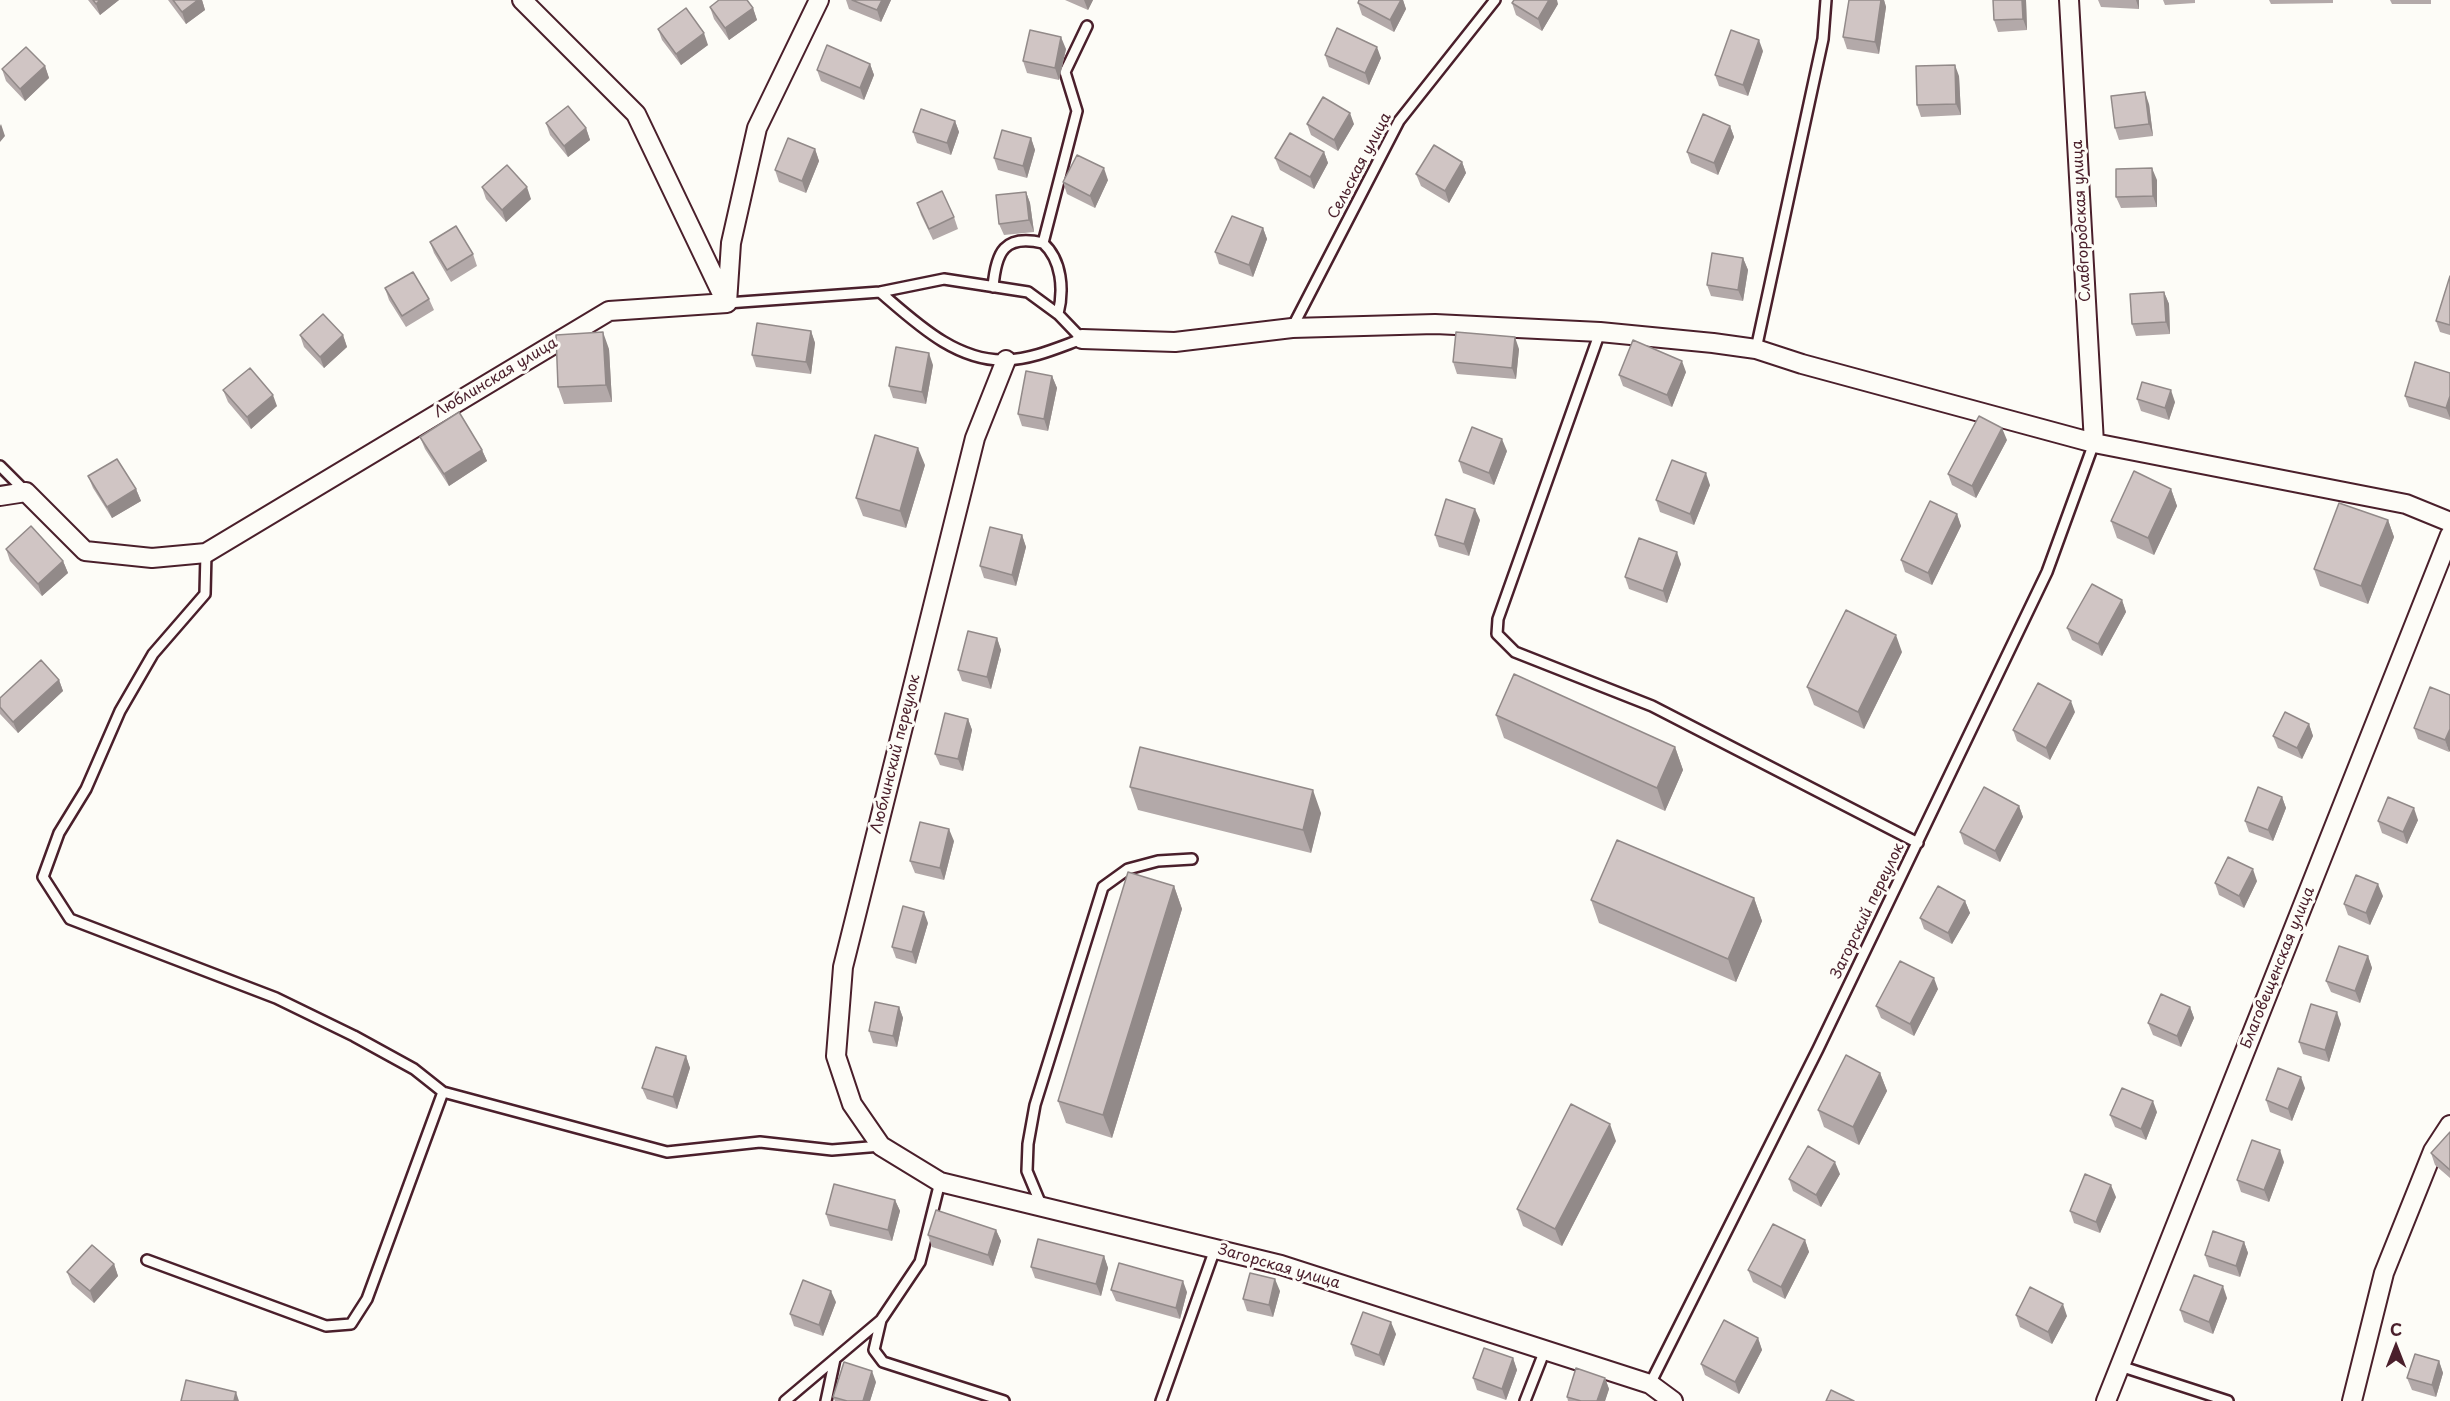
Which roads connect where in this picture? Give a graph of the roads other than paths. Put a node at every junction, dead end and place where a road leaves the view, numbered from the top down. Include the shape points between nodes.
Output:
1 (522, 0) edge
2 (819, 0) edge
3 (1495, 0) edge
4 (1827, 0) edge
5 (2069, 0) edge
6 (1087, 26) dead end
7 (1043, 243) junction
8 (993, 287) junction
9 (880, 292) junction
10 (727, 303) junction
11 (1058, 314) junction
12 (1292, 328) junction
13 (1600, 332) junction
14 (1082, 339) junction
15 (1756, 349) junction
16 (1006, 360) junction
17 (2094, 443) junction
18 (0, 465) edge
19 (26, 492) junction
20 (0, 496) edge
21 (2450, 522) edge
22 (2450, 535) edge
23 (206, 554) junction
24 (1918, 843) junction
25 (1192, 859) dead end
26 (443, 1092) junction
27 (2450, 1125) edge
28 (881, 1146) junction
29 (940, 1182) junction
30 (1042, 1207) junction
31 (1215, 1249) junction
32 (147, 1260) dead end
33 (881, 1320) junction
34 (1545, 1350) junction
35 (835, 1359) junction
36 (2120, 1366) junction
37 (1650, 1384) junction
38 (785, 1401) edge
39 (826, 1401) edge
40 (1004, 1401) edge
41 (1161, 1401) edge
42 (1526, 1401) edge
43 (1673, 1401) edge
44 (2106, 1401) edge
45 (2228, 1401) edge
46 (2352, 1401) edge

1 - 10 street via 636,114
2 - 10 street via 757,128 731,243
3 - 12 lane, Сельская улица via 1399,121
4 - 15 lane via 1823,39
5 - 17 street, Славгородская улица
6 - 7 lane via 1065,72 1077,111
7 - 8 lane via 1026,239 1009,243 999,253
7 - 11 lane via 1053,252 1059,273 1062,297
8 - 9 lane via 944,279
8 - 11 lane via 1028,292
9 - 10 lane
9 - 16 lane via 932,336 982,358
10 - 23 street, Люблинская улица via 609,310
11 - 14 lane
12 - 13 street via 1435,324
12 - 14 street via 1175,342
13 - 15 street
13 - 24 lane via 1498,619 1497,634 1515,652 1652,706
14 - 16 lane via 1035,356
15 - 17 street
16 - 28 street, Люблинский переулок via 975,438 843,967 836,1056 852,1104
17 - 21 street via 2406,504
17 - 24 lane, Загорский переулок via 2047,572
18 - 19 lane
19 - 20 street
19 - 23 street, Люблинская улица via 84,551 152,558
22 - 36 street, Благовещенская улица
23 - 26 lane via 205,594 153,654 120,711 86,789 58,833 43,877 70,919 276,998 354,1035 414,1069
24 - 37 lane, Загорский переулок
25 - 30 lane via 1158,861 1128,869 1103,887 1035,1105 1027,1171
26 - 28 lane via 667,1152 760,1142 832,1150
26 - 32 lane via 368,1299 351,1324 326,1326
27 - 46 street via 2433,1151 2384,1274
28 - 29 street, Загорская улица
29 - 30 street, Загорская улица
29 - 33 lane via 920,1262
30 - 31 street, Загорская улица
31 - 34 street, Загорская улица via 1281,1265
31 - 41 lane
33 - 35 lane
33 - 40 lane via 874,1350 883,1362
34 - 37 street, Загорская улица
34 - 42 lane
35 - 38 lane
35 - 39 lane
36 - 44 street, Благовещенская улица
36 - 45 lane
37 - 43 street, Загорская улица

